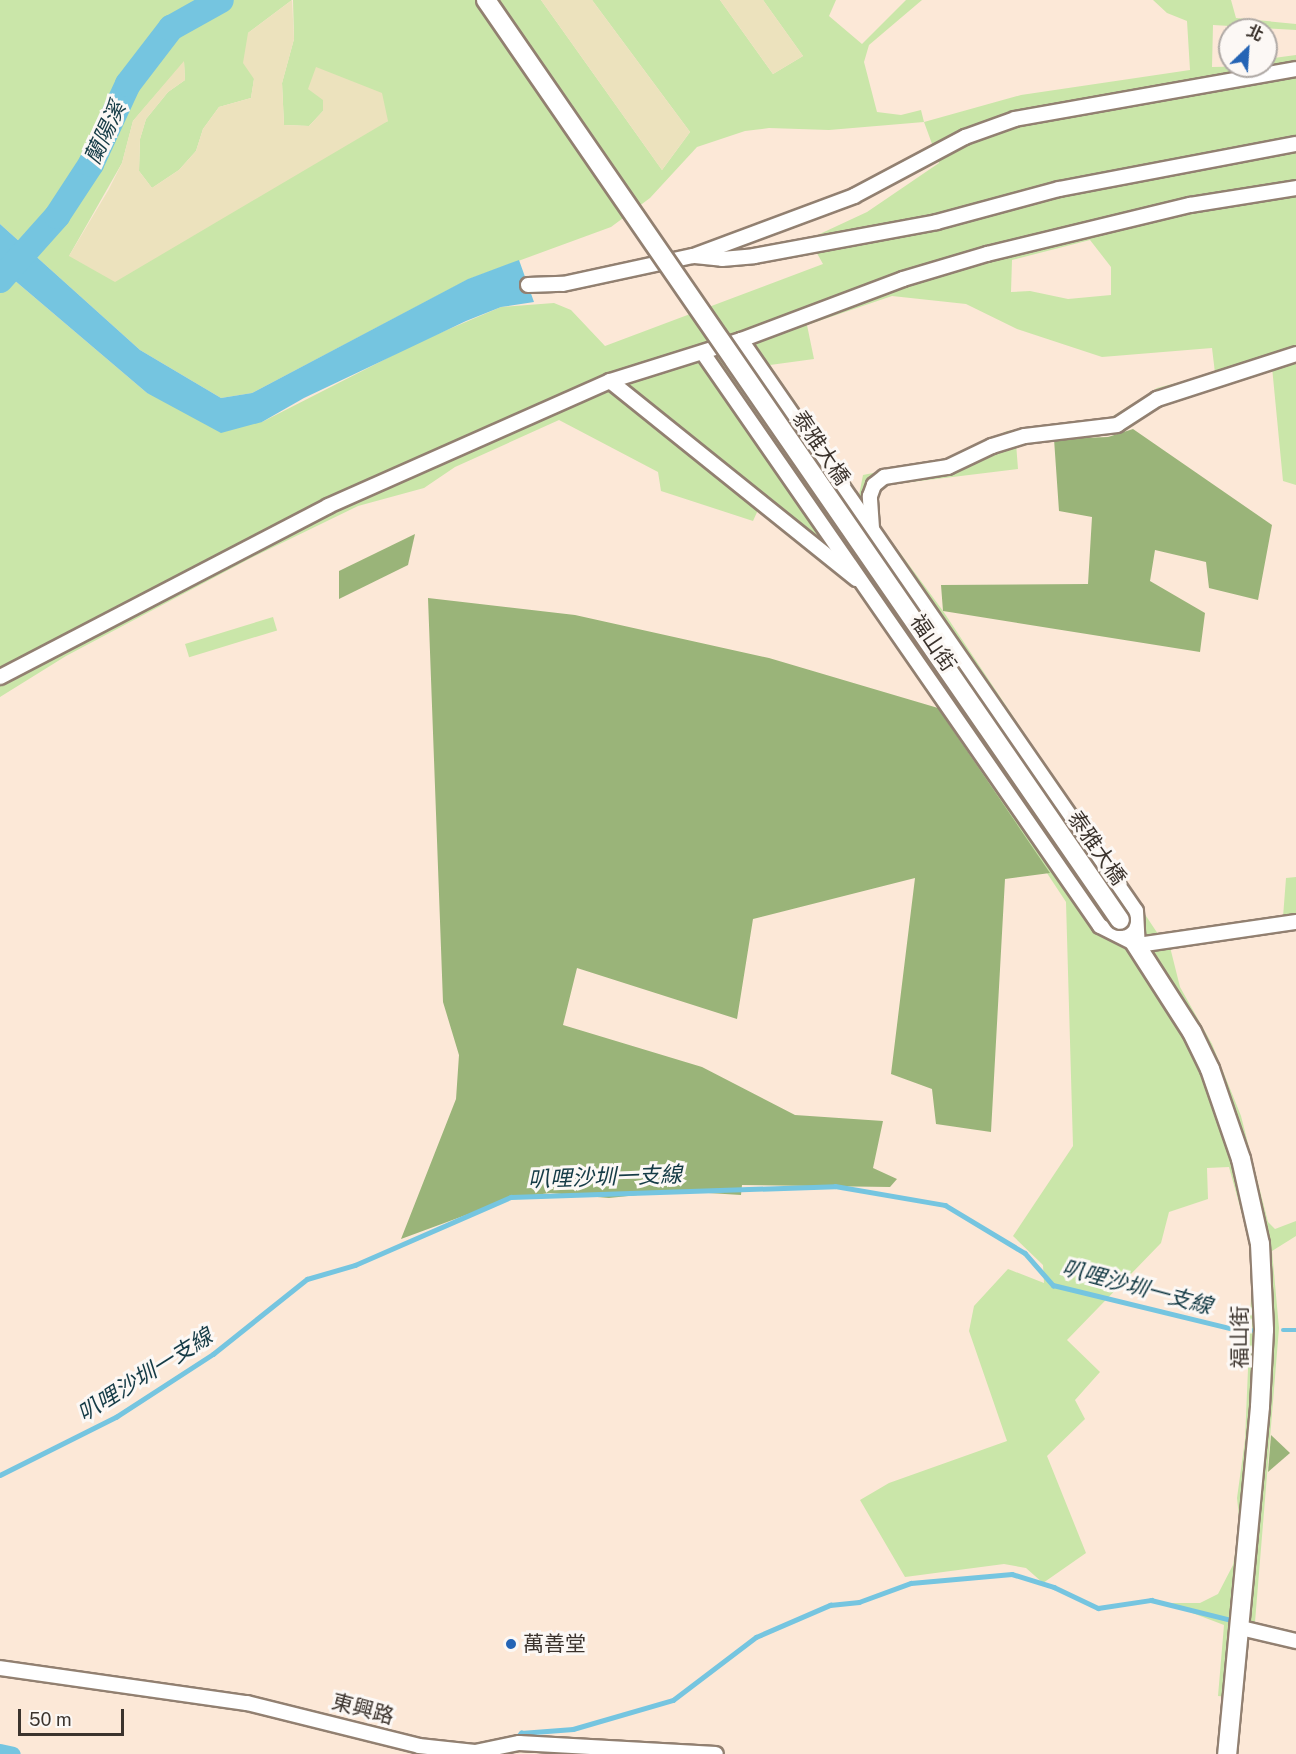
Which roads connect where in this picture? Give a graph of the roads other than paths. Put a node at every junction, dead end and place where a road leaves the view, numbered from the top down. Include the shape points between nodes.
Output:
1 (486, 0) edge
2 (1296, 69) edge
3 (1296, 144) edge
4 (1296, 188) edge
5 (693, 256) junction
6 (528, 285) dead end
7 (741, 340) junction
8 (703, 353) junction
9 (1296, 354) edge
10 (610, 381) junction
11 (873, 530) junction
12 (869, 589) junction
13 (0, 677) edge
14 (1120, 920) joint
15 (1296, 922) edge
16 (1138, 945) junction
17 (1241, 1628) junction
18 (1296, 1641) edge
19 (0, 1668) edge
20 (481, 1753) edge
21 (716, 1754) edge
22 (1227, 1754) edge

1 - 14 street, 泰雅大橋, bridge
2 - 5 street via 1015,119 965,138 854,196
3 - 5 street via 1059,189 914,226 754,256
4 - 7 street via 1190,206 987,254 903,279
5 - 6 street via 563,284
7 - 8 street
7 - 11 street, 福山街
8 - 10 street
8 - 12 street, 福山街
9 - 11 street via 1156,399 1117,425 1025,436 948,466 884,477 874,484 870,496
10 - 12 street
10 - 13 street via 328,506
11 - 16 street, 福山街 via 1136,911
12 - 16 street, 福山街 via 1100,926
14 - 16 street, 福山街
15 - 16 street
16 - 17 street, 福山街 via 1192,1032 1210,1069 1241,1159 1260,1244 1263,1370
17 - 18 street
17 - 22 street, 福山街
19 - 20 street, 東興路 via 247,1702 419,1746
20 - 21 street, 東興路 via 519,1743

